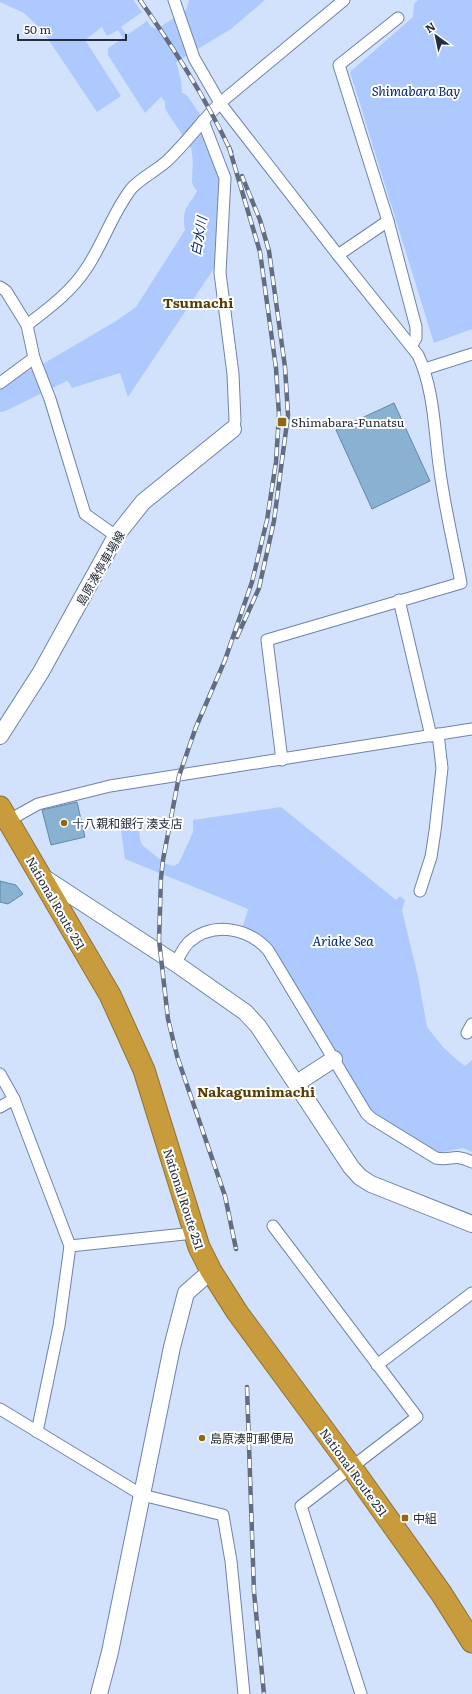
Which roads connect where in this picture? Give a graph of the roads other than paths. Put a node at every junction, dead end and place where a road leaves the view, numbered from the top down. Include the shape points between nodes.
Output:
1 (344, 0) edge
2 (175, 3) edge
3 (398, 18) dead end
4 (220, 103) junction
5 (202, 122) junction
6 (388, 221) junction
7 (338, 255) junction
8 (0, 287) edge
9 (27, 325) junction
10 (412, 345) junction
11 (472, 354) edge
12 (35, 361) junction
13 (425, 369) junction
14 (0, 383) edge
15 (233, 429) joint
16 (116, 536) junction
17 (399, 600) junction
18 (472, 729) edge
19 (435, 735) junction
20 (0, 736) edge
21 (282, 760) junction
22 (3, 818) edge
23 (39, 874) junction
24 (420, 891) dead end
25 (175, 963) junction
26 (334, 1060) junction
27 (0, 1074) edge
28 (297, 1083) junction
29 (14, 1099) junction
30 (0, 1107) edge
31 (472, 1162) edge
32 (472, 1224) edge
33 (273, 1226) dead end
34 (194, 1233) junction
35 (70, 1246) junction
36 (211, 1271) junction
37 (472, 1293) edge
38 (377, 1366) junction
39 (0, 1409) edge
40 (37, 1432) junction
41 (352, 1468) junction
42 (142, 1495) junction
43 (470, 1633) edge
44 (99, 1694) edge
45 (244, 1694) edge
46 (361, 1694) edge

1 - 4 street
2 - 4 street via 194,58
3 - 6 street via 339,64
4 - 5 street
4 - 7 street
5 - 9 street via 165,163 131,188 86,269 65,295
5 - 15 street via 225,178 220,273 233,374
6 - 7 street
6 - 10 street via 416,327 416,338
7 - 10 street
8 - 9 street via 6,291
9 - 12 street
10 - 13 street
11 - 13 street
12 - 14 street
12 - 16 street via 50,399 85,514
13 - 17 street via 432,403 440,472 461,583
15 - 16 street, 島原湊停車場線 via 143,502
16 - 20 street, 島原湊停車場線 via 41,672
17 - 19 street
17 - 21 street via 267,640
18 - 19 street
19 - 21 street
19 - 24 street via 442,768 431,857
21 - 22 street via 110,786 38,804
22 - 23 highway, National Route 251
23 - 25 street
23 - 34 highway, National Route 251 via 110,995 144,1070
25 - 26 street via 190,942 211,931 224,928 237,930 262,943
25 - 28 street via 245,1012 258,1026
26 - 28 street
26 - 31 street via 371,1118 436,1158 462,1157
27 - 29 street
28 - 32 street via 360,1177 371,1184
29 - 30 street
29 - 35 street
33 - 38 street
34 - 35 street
34 - 36 highway, National Route 251 via 198,1247
35 - 40 street via 59,1326
36 - 41 highway, National Route 251 via 237,1312
36 - 42 street via 186,1293
37 - 38 street
38 - 41 street via 417,1417
39 - 40 street
40 - 42 street
41 - 43 highway, National Route 251
41 - 46 street via 301,1506
42 - 44 street
42 - 45 street via 223,1514 232,1561

